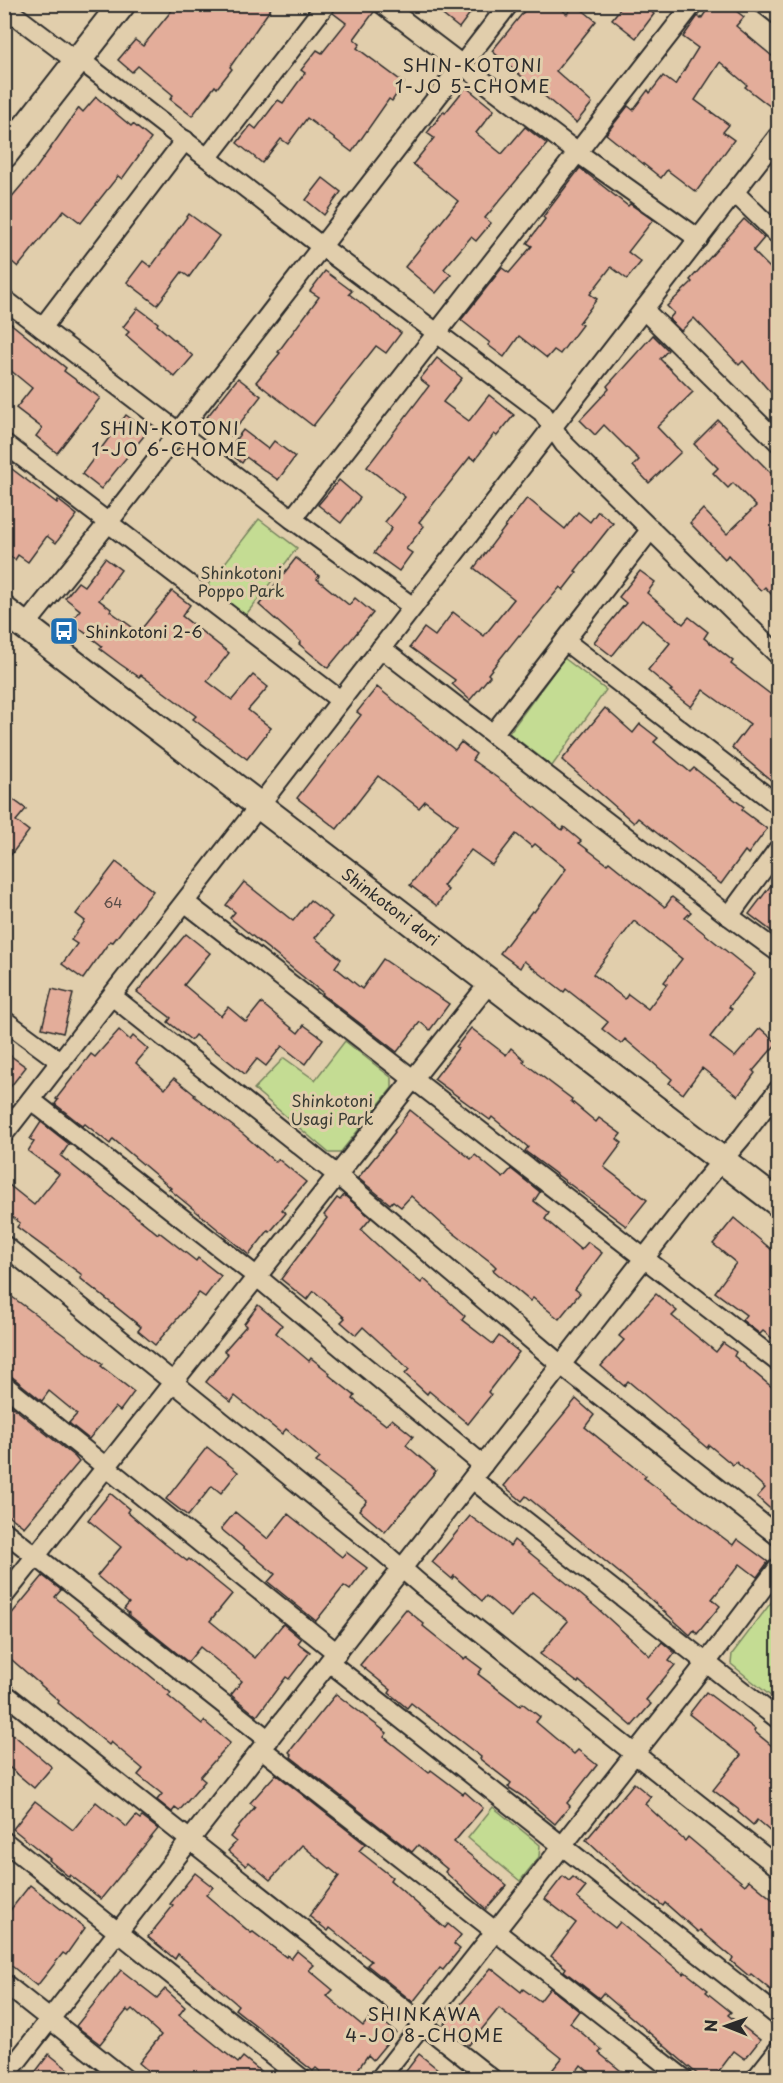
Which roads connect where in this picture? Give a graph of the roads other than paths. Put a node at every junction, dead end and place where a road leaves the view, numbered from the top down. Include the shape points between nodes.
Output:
1 (122, 4) edge
2 (326, 4) edge
3 (382, 4) edge
4 (509, 4) edge
5 (693, 4) edge
6 (764, 4) edge
7 (4, 7) edge
8 (778, 15) edge
9 (78, 61) junction
10 (462, 65) junction
11 (778, 136) edge
12 (185, 140) junction
13 (578, 153) junction
14 (5, 154) edge
15 (208, 157) junction
16 (735, 193) junction
17 (778, 236) edge
18 (699, 239) junction
19 (321, 246) junction
20 (4, 299) edge
21 (644, 309) junction
22 (42, 328) junction
23 (437, 334) junction
24 (552, 428) junction
25 (178, 433) junction
26 (778, 442) edge
27 (4, 444) edge
28 (292, 519) junction
29 (108, 524) junction
30 (651, 529) junction
31 (413, 607) junction
32 (4, 610) edge
33 (25, 626) junction
34 (565, 641) junction
35 (381, 648) junction
36 (778, 655) edge
37 (340, 700) junction
38 (493, 734) junction
39 (259, 805) junction
40 (778, 805) edge
41 (778, 849) edge
42 (186, 903) junction
43 (729, 916) junction
44 (778, 952) edge
45 (490, 982) junction
46 (112, 996) junction
47 (4, 1020) edge
48 (61, 1062) junction
49 (415, 1079) junction
50 (778, 1090) edge
51 (31, 1100) junction
52 (4, 1134) edge
53 (723, 1160) junction
54 (337, 1176) junction
55 (778, 1203) edge
56 (4, 1245) edge
57 (645, 1257) junction
58 (256, 1276) junction
59 (778, 1362) edge
60 (561, 1365) junction
61 (174, 1382) junction
62 (4, 1385) edge
63 (105, 1467) junction
64 (478, 1472) junction
65 (4, 1531) edge
66 (778, 1536) edge
67 (35, 1557) junction
68 (778, 1568) edge
69 (402, 1569) junction
70 (4, 1596) edge
71 (333, 1657) junction
72 (706, 1663) junction
73 (4, 1693) edge
74 (778, 1719) edge
75 (266, 1744) junction
76 (635, 1753) junction
77 (190, 1840) junction
78 (4, 1841) edge
79 (562, 1846) junction
80 (778, 1867) edge
81 (496, 1932) junction
82 (118, 1933) junction
83 (4, 1983) edge
84 (778, 2016) edge
85 (50, 2020) junction
86 (423, 2025) junction
87 (778, 2049) edge
88 (762, 2076) edge
89 (4, 2078) edge
90 (124, 2079) edge
91 (301, 2079) edge
92 (380, 2079) edge
93 (491, 2079) edge
94 (682, 2079) edge

1 - 9 street
2 - 15 street
3 - 10 street
4 - 10 street
5 - 13 street
6 - 8 street
7 - 9 street
9 - 12 street
9 - 14 street
10 - 13 street
10 - 19 street
11 - 16 street
12 - 15 street
12 - 22 street
13 - 18 street
13 - 23 street
15 - 19 street
16 - 17 street
16 - 18 street
18 - 21 street
19 - 23 street
19 - 25 street
20 - 22 street
21 - 24 street
21 - 26 street
22 - 25 street
23 - 24 street via 542,412
23 - 28 street
24 - 30 street
24 - 31 street
25 - 28 street
25 - 29 street
27 - 29 street
28 - 31 street
29 - 33 street
29 - 37 street
30 - 34 street
30 - 36 street
31 - 35 street
32 - 33 street, Shinkotoni dori
33 - 39 street, Shinkotoni dori
34 - 38 street
34 - 40 street
35 - 37 street
35 - 38 street
37 - 39 street
38 - 43 street
39 - 42 street
39 - 45 street, Shinkotoni dori
41 - 43 street
42 - 46 street
42 - 49 street
43 - 44 street
45 - 49 street
45 - 53 street, Shinkotoni dori
46 - 48 street
46 - 54 street
47 - 48 street
48 - 51 street
49 - 54 street
49 - 57 street
50 - 53 street
51 - 52 street
51 - 58 street
53 - 55 street, Shinkotoni dori
53 - 57 street
54 - 58 street
54 - 60 street
56 - 61 street
57 - 59 street
57 - 60 street
58 - 61 street
58 - 64 street
60 - 64 street
60 - 66 street
61 - 63 street
61 - 69 street
62 - 63 street
63 - 67 street
63 - 71 street
64 - 69 street
64 - 72 street
65 - 67 street
67 - 70 street
67 - 75 street
68 - 72 street
69 - 71 street
69 - 76 street
71 - 75 street
71 - 79 street
72 - 74 street
72 - 76 street
73 - 77 street
75 - 77 street
75 - 81 street
76 - 79 street
76 - 80 street
77 - 82 street
77 - 86 street
78 - 82 street
79 - 81 street
79 - 84 street
81 - 86 street
81 - 94 street
82 - 85 street
82 - 91 street
83 - 85 street
85 - 89 street
85 - 90 street
86 - 92 street
86 - 93 street
87 - 88 street

